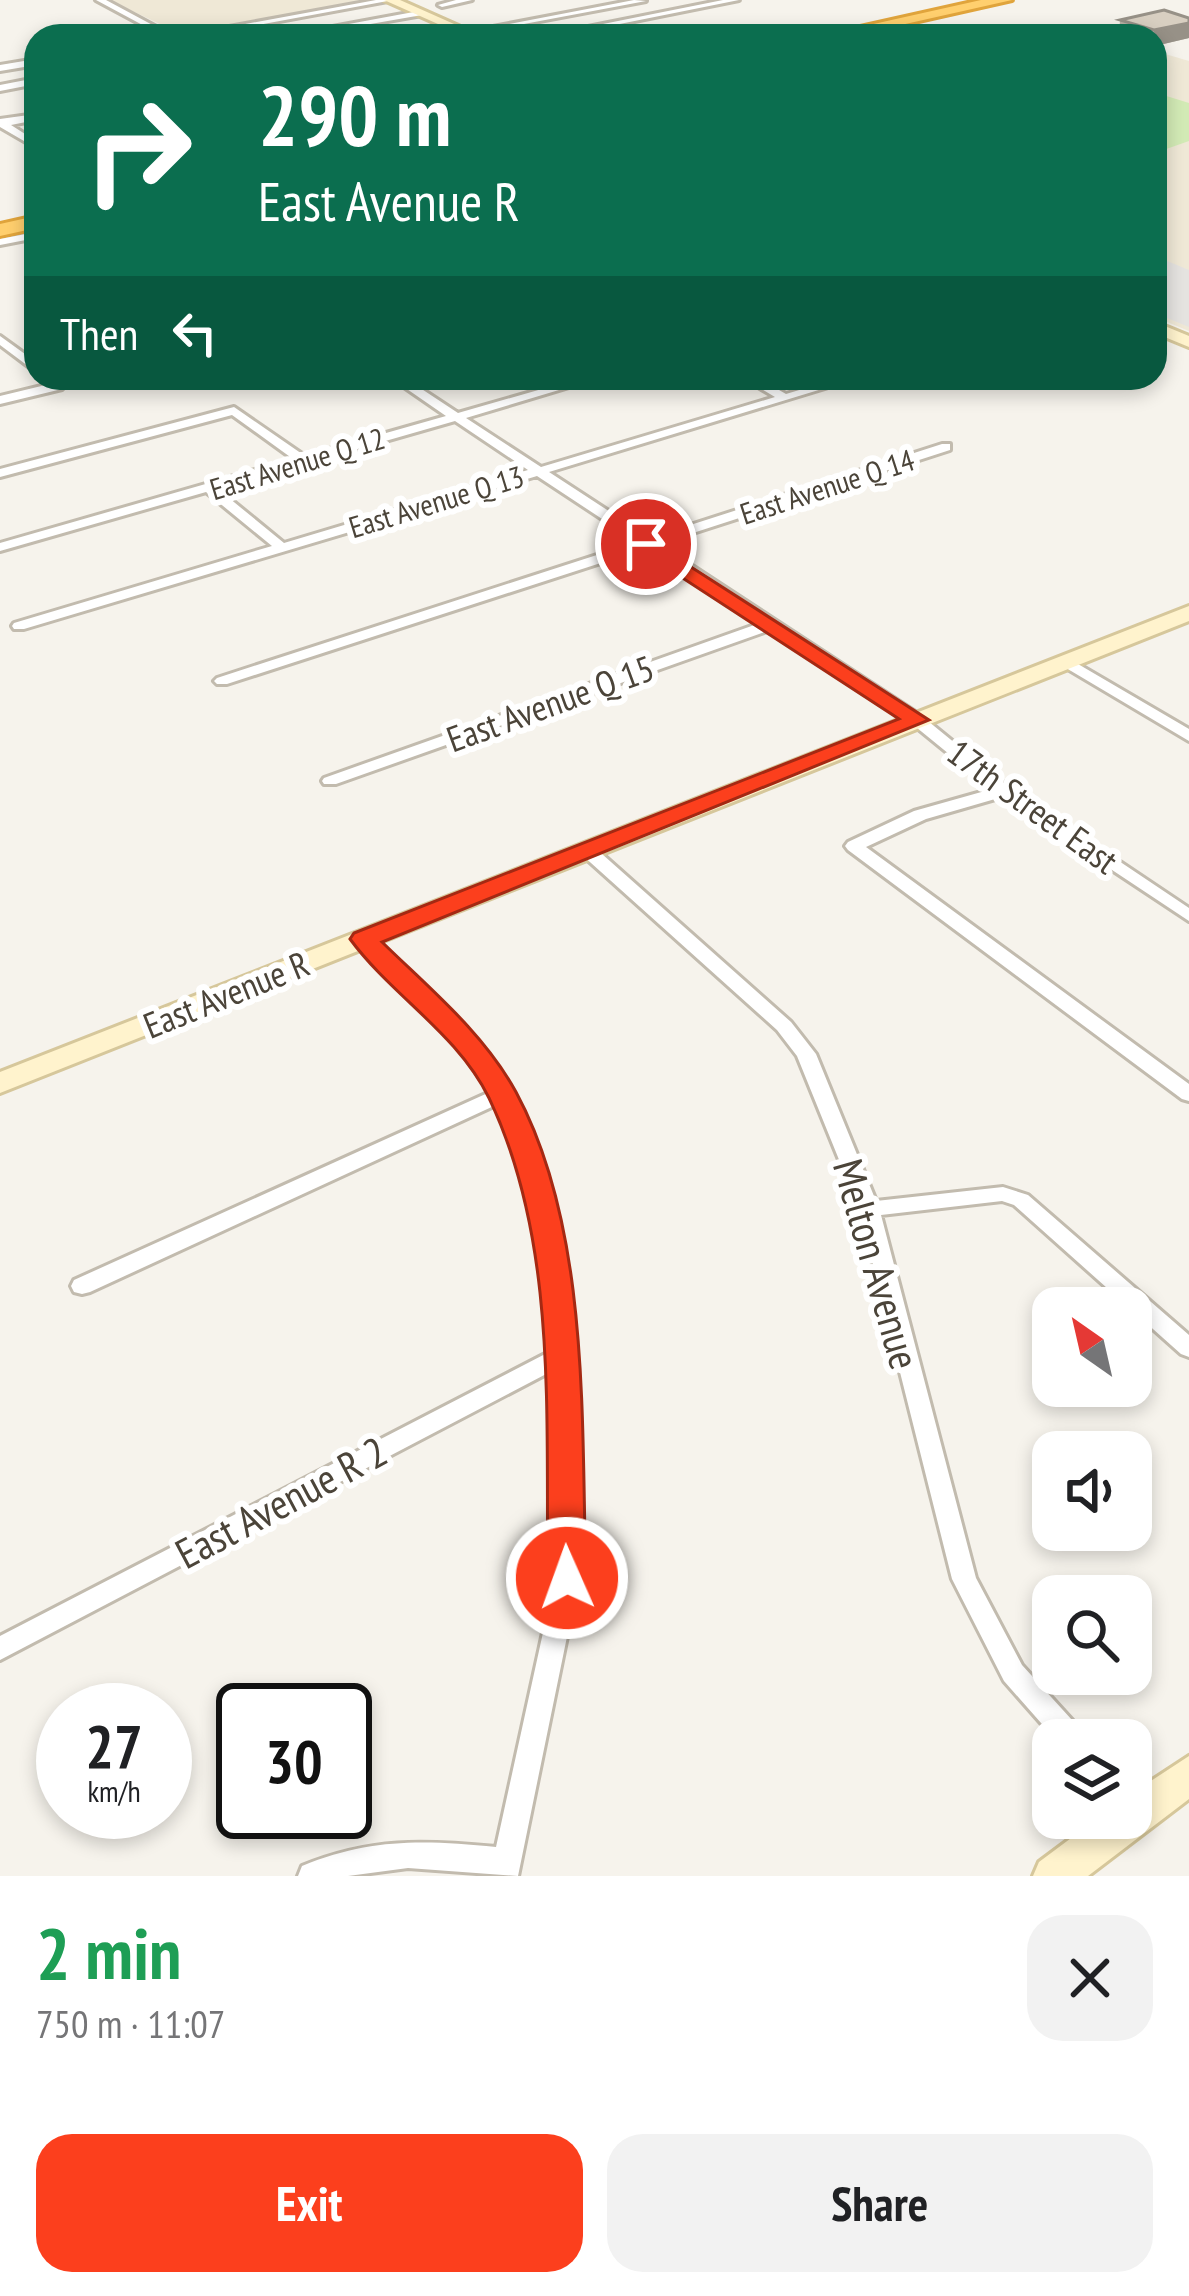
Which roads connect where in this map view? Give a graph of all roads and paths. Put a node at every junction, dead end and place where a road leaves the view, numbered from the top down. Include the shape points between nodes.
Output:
1 (100, 0) edge
2 (390, 0) edge
3 (468, 0) edge
4 (641, 0) edge
5 (735, 0) edge
6 (1001, 0) edge
7 (442, 5) dead end
8 (666, 10) dead end
9 (419, 13) junction
10 (146, 24) edge
11 (253, 24) edge
12 (356, 24) edge
13 (444, 24) edge
14 (513, 24) edge
15 (610, 24) edge
16 (886, 24) edge
17 (0, 339) edge
18 (24, 358) edge
19 (29, 390) edge
20 (414, 390) edge
21 (551, 390) edge
22 (771, 390) edge
23 (812, 390) edge
24 (785, 398) junction
25 (0, 400) edge
26 (454, 418) junction
27 (946, 447) dead end
28 (305, 461) junction
29 (536, 471) junction
30 (0, 473) edge
31 (210, 489) junction
32 (646, 544) junction
33 (0, 547) edge
34 (282, 548) junction
35 (1189, 613) edge
36 (770, 625) junction
37 (20, 626) dead end
38 (1066, 662) junction
39 (222, 681) dead end
40 (917, 720) junction
41 (1189, 736) edge
42 (330, 781) dead end
43 (1004, 791) junction
44 (587, 850) junction
45 (1189, 916) edge
46 (364, 939) junction
47 (0, 1083) edge
48 (502, 1094) junction
49 (1189, 1094) edge
50 (869, 1209) junction
51 (82, 1286) dead end
52 (1189, 1348) edge
53 (561, 1356) junction
54 (0, 1648) edge
55 (1054, 1719) edge
56 (1189, 1774) edge
57 (1152, 1798) edge
58 (1099, 1839) edge
59 (506, 1869) edge
60 (312, 1876) edge
61 (1054, 1876) edge

1 - 10 street
2 - 9 main road
2 - 11 street
3 - 7 street
4 - 8 street
4 - 14 street
5 - 15 street
6 - 16 highway
9 - 12 street
9 - 13 main road
17 - 18 street
19 - 25 street
20 - 26 street, 17th Street East
21 - 26 street, East Avenue Q 12
22 - 24 street
23 - 24 street, East Avenue Q 13
24 - 29 street, East Avenue Q 13
26 - 28 street, East Avenue Q 12
26 - 29 street, 17th Street East
27 - 32 street, East Avenue Q 14
28 - 30 street via 234,411
28 - 31 street, East Avenue Q 12
29 - 32 street, 17th Street East
29 - 34 street, East Avenue Q 13
31 - 33 street, East Avenue Q 12
31 - 34 street
32 - 36 street, 17th Street East
32 - 39 street, East Avenue Q 14
34 - 37 street, East Avenue Q 13
35 - 38 main road, East Avenue R
36 - 40 street, 17th Street East
36 - 42 street, East Avenue Q 15
38 - 40 main road, East Avenue R
38 - 41 street
40 - 43 street, 17th Street East
40 - 44 main road, East Avenue R
43 - 45 street, 17th Street East
43 - 49 street via 920,815 854,846
44 - 46 main road, East Avenue R
44 - 50 street, Melton Avenue via 806,1054
46 - 47 main road, East Avenue R
46 - 48 street via 456,1031
48 - 51 street
48 - 53 street via 542,1203
50 - 52 street via 1003,1194 1021,1200
50 - 55 street, Melton Avenue via 964,1580 1013,1673
53 - 54 street, East Avenue R 2
53 - 59 street via 567,1578
56 - 57 main road
58 - 61 main road
59 - 60 street via 428,1853 342,1861

